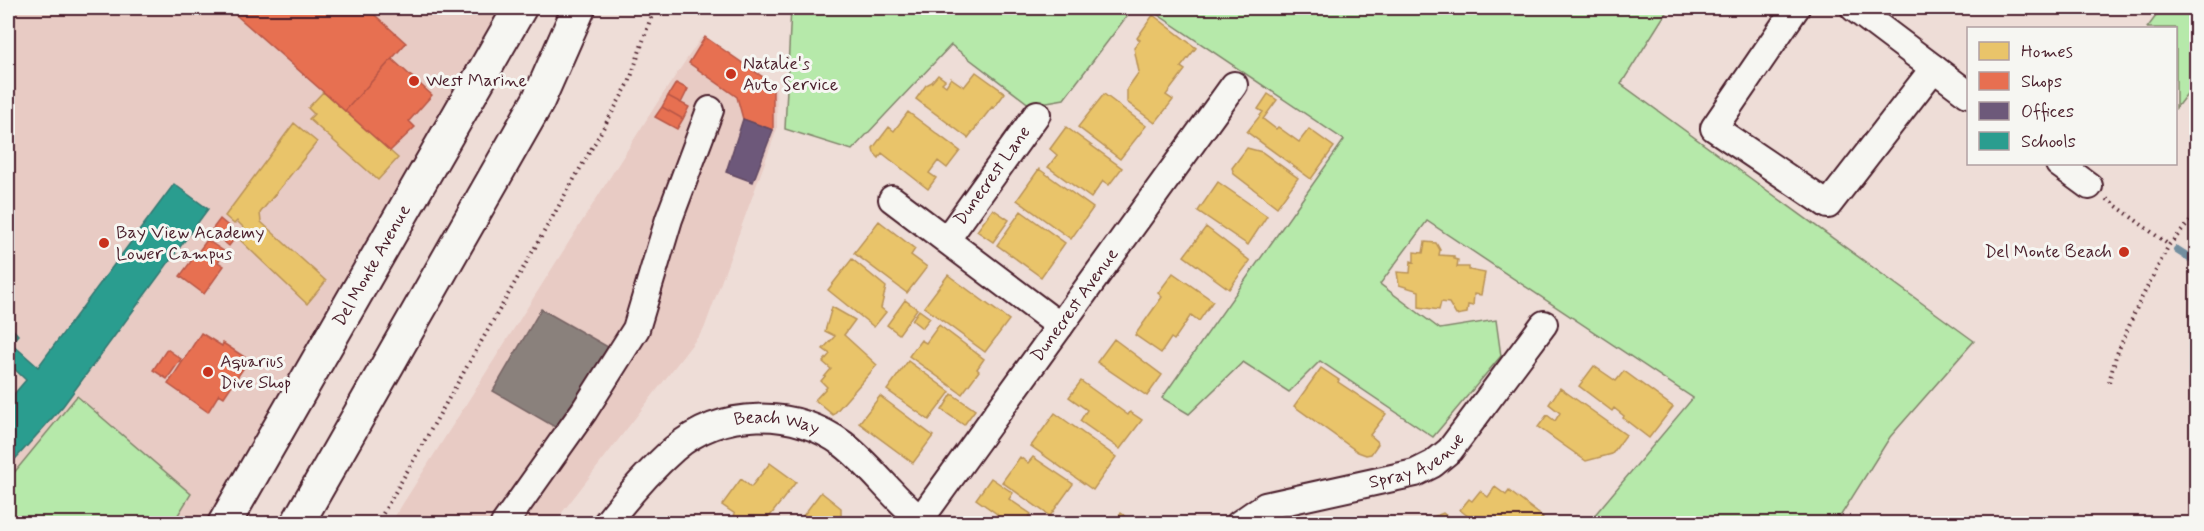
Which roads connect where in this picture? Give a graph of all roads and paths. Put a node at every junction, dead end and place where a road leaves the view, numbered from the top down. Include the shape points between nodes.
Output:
1 (520, 8) edge
2 (579, 8) edge
3 (656, 8) edge
4 (1796, 8) edge
5 (1854, 8) edge
6 (1934, 68) junction
7 (1234, 85) dead end
8 (1967, 93) edge
9 (710, 110) dead end
10 (1037, 114) dead end
11 (2060, 165) edge
12 (2089, 186) joint
13 (892, 199) dead end
14 (2196, 215) edge
15 (947, 239) junction
16 (2169, 245) junction
17 (1545, 324) dead end
18 (1060, 326) junction
19 (2109, 382) dead end
20 (613, 514) edge
21 (921, 522) edge
22 (225, 524) edge
23 (297, 524) edge
24 (376, 524) edge
25 (504, 524) edge
26 (1239, 524) edge

1 - 22 main road, Del Monte Avenue
2 - 23 main road via 532,112
3 - 24 path via 629,83
4 - 6 street via 1714,128 1828,205
5 - 6 street
6 - 8 street
7 - 18 street, Dunecrest Avenue
9 - 25 street via 669,219 636,329
10 - 15 street, Dunecrest Lane
11 - 12 street
12 - 16 path
13 - 15 street, Dunecrest Lane
14 - 16 path
15 - 18 street, Dunecrest Lane
16 - 19 path via 2138,305
17 - 26 street, Spray Avenue via 1450,450 1433,464 1415,473 1265,506
18 - 21 street, Dunecrest Avenue
20 - 21 street, Beach Way via 675,448 698,433 728,422 768,416 819,429 844,445

